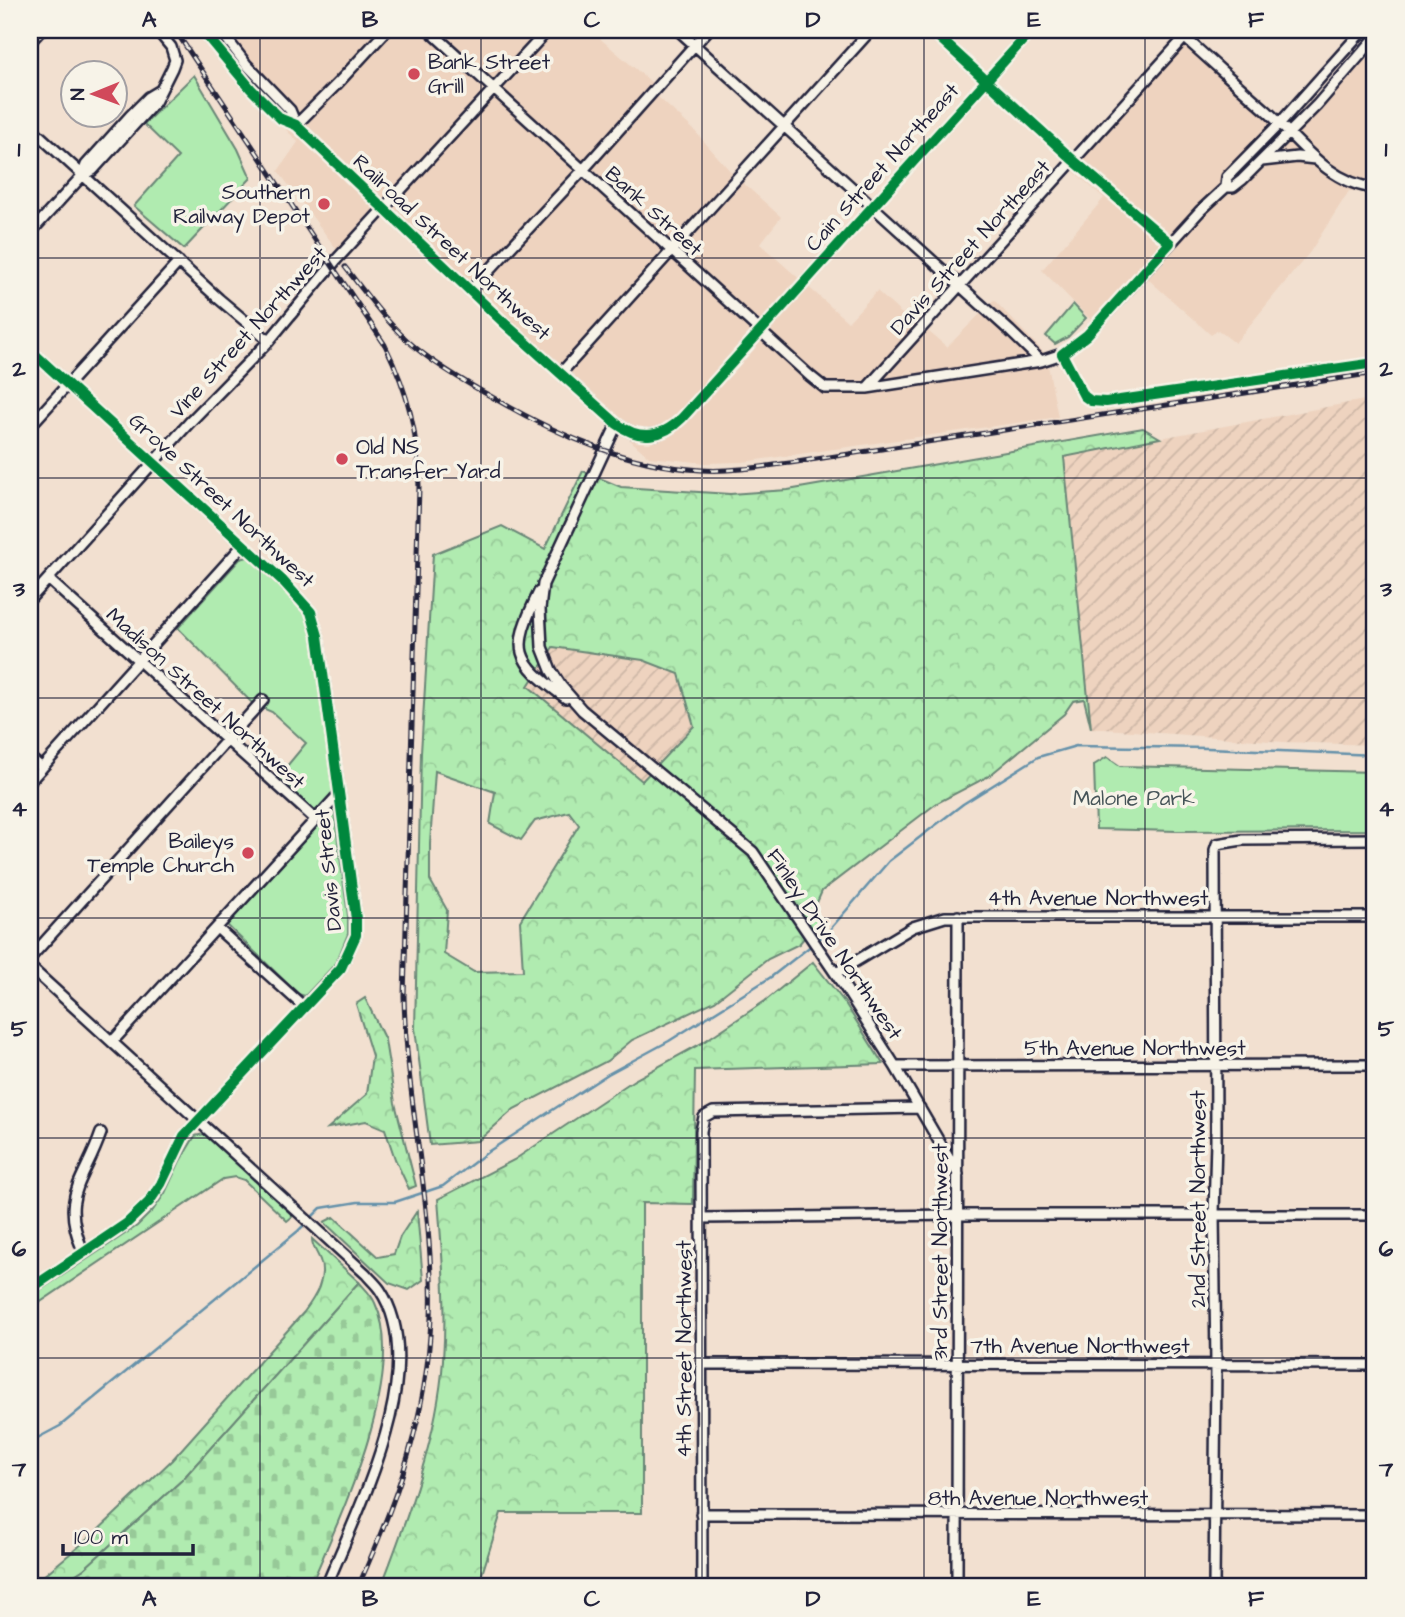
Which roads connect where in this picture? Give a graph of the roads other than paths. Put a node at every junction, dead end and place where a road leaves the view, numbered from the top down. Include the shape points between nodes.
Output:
1 (41, 30) edge
2 (156, 30) edge
3 (202, 30) edge
4 (220, 30) edge
5 (387, 30) edge
6 (429, 30) edge
7 (548, 30) edge
8 (678, 30) edge
9 (708, 30) edge
10 (871, 30) edge
11 (931, 30) edge
12 (1032, 30) edge
13 (1176, 30) edge
14 (1363, 30) edge
15 (1185, 37) junction
16 (30, 42) edge
17 (1373, 43) edge
18 (694, 45) junction
19 (986, 80) junction
20 (494, 90) junction
21 (1280, 123) junction
22 (296, 125) junction
23 (784, 126) junction
24 (30, 127) edge
25 (1289, 133) junction
26 (1315, 159) junction
27 (1073, 160) junction
28 (1262, 161) junction
29 (583, 170) junction
30 (82, 176) junction
31 (1226, 187) junction
32 (1375, 188) edge
33 (873, 206) junction
34 (383, 211) junction
35 (30, 233) edge
36 (1170, 243) junction
37 (671, 251) junction
38 (179, 262) junction
39 (960, 285) junction
40 (470, 290) junction
41 (760, 330) junction
42 (269, 341) junction
43 (30, 350) edge
44 (1041, 361) junction
45 (561, 373) junction
46 (68, 384) junction
47 (867, 387) junction
48 (694, 404) joint
49 (617, 424) junction
50 (30, 426) edge
51 (152, 463) junction
52 (243, 545) junction
53 (48, 579) junction
54 (543, 584) junction
55 (30, 598) edge
56 (137, 661) junction
57 (263, 700) dead end
58 (582, 710) junction
59 (225, 740) junction
60 (30, 758) edge
61 (42, 768) junction
62 (30, 781) edge
63 (339, 794) junction
64 (315, 819) junction
65 (1375, 839) edge
66 (958, 916) junction
67 (1216, 916) junction
68 (1375, 917) edge
69 (216, 928) junction
70 (30, 958) edge
71 (30, 967) edge
72 (836, 973) junction
73 (303, 1006) junction
74 (112, 1042) junction
75 (1216, 1065) junction
76 (1375, 1065) edge
77 (895, 1066) junction
78 (958, 1066) junction
79 (920, 1108) junction
80 (198, 1121) junction
81 (102, 1133) dead end
82 (958, 1174) junction
83 (1214, 1214) junction
84 (957, 1215) junction
85 (1375, 1215) edge
86 (701, 1218) junction
87 (83, 1251) junction
88 (30, 1289) edge
89 (701, 1364) junction
90 (957, 1364) junction
91 (1216, 1364) junction
92 (1375, 1365) edge
93 (701, 1514) junction
94 (957, 1515) junction
95 (1375, 1515) edge
96 (1215, 1516) junction
97 (327, 1587) edge
98 (702, 1587) edge
99 (957, 1587) edge
100 (1214, 1587) edge

1 - 16 street
2 - 30 street via 171,47 175,60 155,102 93,170
3 - 22 street, Railroad Street Northwest via 258,97 281,119
4 - 22 street via 290,110
5 - 22 street
6 - 20 street, Bank Street
7 - 20 street, Vine Street Northwest
8 - 18 street
9 - 18 street
10 - 23 street
11 - 19 street
12 - 19 street, Cain Street Northeast
13 - 15 street
14 - 21 street
15 - 21 street
15 - 27 street, Davis Street Northeast
17 - 25 street
18 - 23 street
18 - 29 street
19 - 27 street
19 - 33 street, Cain Street Northeast
20 - 29 street, Bank Street
20 - 34 street, Vine Street Northwest
21 - 25 street
21 - 31 street via 1227,177
22 - 34 street, Railroad Street Northwest
23 - 33 street
23 - 37 street
24 - 30 street
25 - 26 street
25 - 28 street
26 - 28 street
26 - 32 street via 1348,180
27 - 36 street
27 - 39 street, Davis Street Northeast
28 - 31 street via 1233,187
29 - 37 street, Bank Street
29 - 40 street
30 - 35 street
30 - 38 street
31 - 36 street, Bank Street
33 - 39 street
33 - 41 street, Cain Street Northeast
34 - 40 street, Railroad Street Northwest
34 - 42 street, Vine Street Northwest
36 - 44 street, Bank Street via 1087,335 1062,354
37 - 41 street, Bank Street
37 - 45 street
38 - 42 street
38 - 46 street
39 - 44 street
39 - 47 street, Davis Street Northeast
40 - 45 street, Railroad Street Northwest
41 - 47 street, Bank Street via 825,388
41 - 48 street, Cain Street Northeast
42 - 51 street, Vine Street Northwest
43 - 46 street, Grove Street Northwest
44 - 47 street, Bank Street
45 - 49 street, Railroad Street Northwest
46 - 50 street
46 - 51 street, Grove Street Northwest
48 - 49 street, Railroad Street Northwest via 674,426 656,435 627,432
49 - 54 street, Finley Drive Northwest
51 - 52 street, Grove Street Northwest
51 - 53 street, Vine Street Northwest
52 - 56 street
52 - 63 street, Grove Street Northwest via 305,603 315,621
53 - 55 street, Vine Street Northwest
53 - 56 street, Madison Street Northwest
54 - 58 street, Finley Drive Northwest via 542,647 561,686
54 - 58 street, Finley Drive Northwest via 524,625 520,646 526,665
56 - 59 street, Madison Street Northwest
56 - 61 street
57 - 59 street
58 - 72 street, Finley Drive Northwest via 753,852
59 - 64 street, Madison Street Northwest
59 - 70 street
60 - 61 street
61 - 62 street
63 - 64 street
63 - 73 street, Davis Street via 356,935 341,968
64 - 69 street
65 - 67 street, 2nd Street Northwest via 1217,844
66 - 67 street, 4th Avenue Northwest
66 - 72 street, 4th Avenue Northwest via 926,922
66 - 78 street, 3rd Street Northwest
67 - 68 street, 4th Avenue Northwest
67 - 75 street, 2nd Street Northwest
69 - 73 street
69 - 74 street
71 - 74 street
72 - 77 street, Finley Drive Northwest
73 - 80 street, Davis Street
74 - 80 street
75 - 76 street, 5th Avenue Northwest
75 - 78 street, 5th Avenue Northwest
75 - 83 street, 2nd Street Northwest
77 - 78 street, 5th Avenue Northwest
77 - 79 street, Finley Drive Northwest
78 - 82 street, 3rd Street Northwest
79 - 82 street, Finley Drive Northwest
79 - 86 street, 4th Street Northwest via 708,1113 702,1124
80 - 87 street, Davis Street via 178,1146 149,1202 126,1224
80 - 97 street via 380,1289 389,1307 398,1345 396,1389 373,1471
81 - 87 street via 75,1195 73,1223
82 - 84 street, 3rd Street Northwest
83 - 84 street
83 - 85 street
83 - 91 street, 2nd Street Northwest
84 - 86 street
84 - 90 street, 3rd Street Northwest
86 - 89 street, 4th Street Northwest
87 - 88 street, Davis Street
89 - 90 street, 7th Avenue Northwest
89 - 93 street, 4th Street Northwest
90 - 91 street, 7th Avenue Northwest
90 - 94 street, 3rd Street Northwest
91 - 92 street, 7th Avenue Northwest
91 - 96 street, 2nd Street Northwest
93 - 94 street, 8th Avenue Northwest
93 - 98 street, 4th Street Northwest
94 - 96 street, 8th Avenue Northwest
94 - 99 street, 3rd Street Northwest
95 - 96 street, 8th Avenue Northwest
96 - 100 street, 2nd Street Northwest

